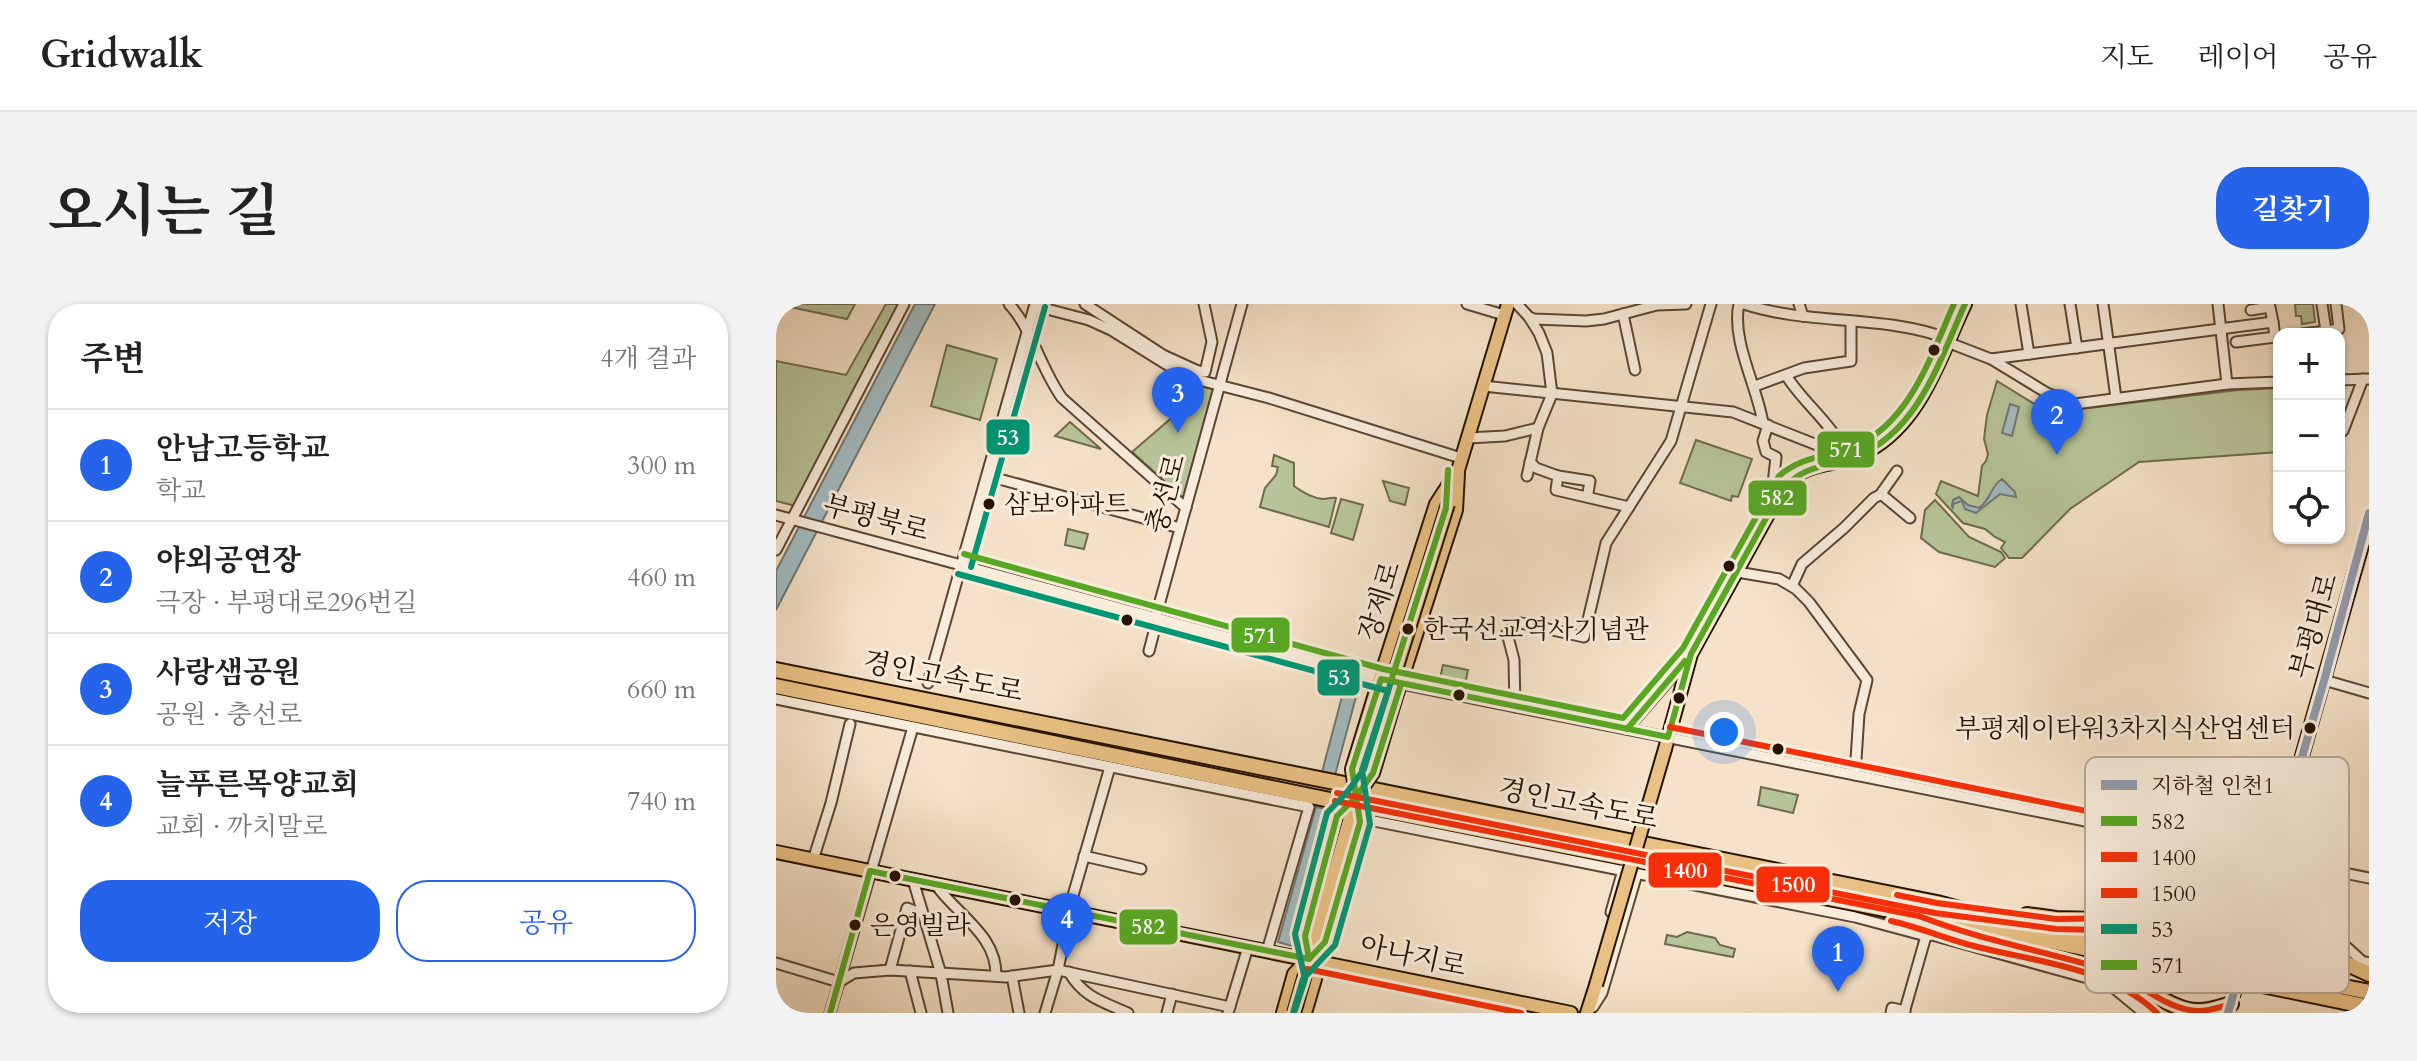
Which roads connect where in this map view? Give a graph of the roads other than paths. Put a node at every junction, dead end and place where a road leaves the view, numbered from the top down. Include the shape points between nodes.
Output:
1 (904, 304) edge
2 (1085, 304) edge
3 (1204, 304) edge
4 (1242, 304) edge
5 (1467, 304) edge
6 (1517, 304) edge
7 (1686, 304) edge
8 (1711, 304) edge
9 (1742, 304) edge
10 (1799, 304) edge
11 (1965, 304) edge
12 (2021, 304) edge
13 (2070, 304) edge
14 (2103, 304) edge
15 (2218, 304) edge
16 (2322, 304) edge
17 (2336, 304) edge
18 (1012, 307) edge
19 (1035, 308) edge
20 (1506, 310) edge
21 (2251, 310) dead end
22 (1623, 314) junction
23 (1803, 316) junction
24 (1529, 317) junction
25 (2273, 322) junction
26 (1851, 323) junction
27 (2275, 328) edge
28 (2326, 328) edge
29 (2339, 328) edge
30 (2220, 329) junction
31 (1027, 335) junction
32 (2273, 337) edge
33 (1948, 340) junction
34 (2236, 342) dead end
35 (2109, 344) junction
36 (2077, 348) junction
37 (2029, 354) junction
38 (1039, 357) junction
39 (1020, 359) junction
40 (1991, 359) junction
41 (1635, 370) dead end
42 (1199, 374) junction
43 (1786, 375) junction
44 (2366, 379) edge
45 (2345, 380) edge
46 (1220, 381) junction
47 (2273, 382) edge
48 (2227, 384) junction
49 (1483, 386) junction
50 (1755, 386) junction
51 (1552, 394) junction
52 (2116, 398) junction
53 (1680, 406) junction
54 (1766, 424) junction
55 (2345, 426) edge
56 (1538, 428) junction
57 (1468, 438) junction
58 (1845, 459) junction
59 (1530, 462) junction
60 (1460, 464) junction
61 (1897, 471) dead end
62 (988, 476) junction
63 (1527, 476) dead end
64 (1558, 476) junction
65 (1588, 493) dead end
66 (1881, 494) junction
67 (1778, 496) junction
68 (1629, 507) junction
69 (1186, 508) junction
70 (776, 515) edge
71 (1910, 518) dead end
72 (794, 519) junction
73 (2369, 521) edge
74 (1180, 528) junction
75 (2367, 536) edge
76 (776, 550) edge
77 (961, 564) junction
78 (1737, 572) junction
79 (1792, 586) junction
80 (1156, 616) junction
81 (1149, 651) dead end
82 (1691, 654) junction
83 (776, 670) edge
84 (1381, 679) junction
85 (2324, 680) junction
86 (928, 683) dead end
87 (1401, 684) junction
88 (776, 686) edge
89 (2369, 693) edge
90 (776, 699) edge
91 (1515, 707) junction
92 (850, 724) dead end
93 (913, 727) junction
94 (1627, 729) junction
95 (1667, 743) junction
96 (2305, 757) edge
97 (1110, 767) junction
98 (1855, 775) junction
99 (1356, 797) junction
100 (1312, 802) junction
101 (2085, 821) edge
102 (776, 852) edge
103 (1084, 856) junction
104 (813, 860) junction
105 (1141, 869) dead end
106 (1623, 870) junction
107 (870, 871) junction
108 (1637, 874) junction
109 (2349, 874) edge
110 (2369, 878) edge
111 (913, 880) junction
112 (1620, 883) junction
113 (936, 885) junction
114 (1633, 886) junction
115 (1937, 903) junction
116 (1070, 912) junction
117 (923, 914) junction
118 (1919, 916) junction
119 (2085, 920) edge
120 (1926, 936) junction
121 (2085, 936) edge
122 (1248, 947) junction
123 (2085, 948) edge
124 (2349, 950) edge
125 (1267, 951) junction
126 (1309, 959) junction
127 (776, 963) edge
128 (2369, 963) edge
129 (2349, 964) edge
130 (2085, 965) edge
131 (890, 970) junction
132 (1058, 970) junction
133 (910, 971) junction
134 (1069, 972) junction
135 (941, 974) junction
136 (2369, 974) edge
137 (996, 976) junction
138 (1012, 976) junction
139 (2085, 977) edge
140 (839, 982) junction
141 (2349, 988) edge
142 (2369, 992) edge
143 (2120, 993) edge
144 (2150, 993) edge
145 (2152, 993) edge
146 (2301, 993) edge
147 (1172, 994) junction
148 (2231, 1004) edge
149 (2369, 1007) edge
150 (1229, 1010) edge
151 (1904, 1012) edge
152 (830, 1013) edge
153 (921, 1013) edge
154 (948, 1013) edge
155 (1019, 1013) edge
156 (1045, 1013) edge
157 (1126, 1013) edge
158 (1167, 1013) edge
159 (1283, 1013) edge
160 (1294, 1013) edge
161 (1305, 1013) edge
162 (1571, 1013) edge
163 (1588, 1013) edge
164 (1891, 1013) edge
165 (2144, 1013) edge
166 (2173, 1013) edge

1 - 72 street
2 - 42 street
3 - 42 street via 1212,342
4 - 46 street, 충선로
5 - 20 street
6 - 24 street
7 - 22 street
8 - 53 street
9 - 23 street
9 - 50 street via 1741,352
10 - 23 street
11 - 33 main road
12 - 37 street
13 - 36 street
14 - 35 street
15 - 30 street
16 - 28 street
17 - 29 street
18 - 19 street via 1029,316
18 - 31 street
19 - 31 street
19 - 42 street via 1089,320 1177,371
20 - 49 main road, 장제로
21 - 25 street via 2270,307
22 - 24 street via 1586,321
22 - 41 street
23 - 26 street
24 - 51 street via 1547,353
25 - 27 street
25 - 30 street
26 - 33 street via 1911,327
26 - 43 street via 1851,361
30 - 35 street
30 - 48 street
31 - 38 street
31 - 39 street
32 - 34 street
33 - 40 street
33 - 58 main road via 1909,416 1878,445
35 - 36 street
35 - 52 street
36 - 37 street
37 - 40 street
38 - 39 street via 1033,353
38 - 69 street via 1062,398
39 - 62 street
40 - 52 street via 2062,400 2075,404
42 - 46 street
43 - 50 street
43 - 58 street via 1828,425
44 - 45 street
44 - 55 street
46 - 60 street
46 - 69 street, 충선로
47 - 48 street
48 - 52 street
49 - 51 street
49 - 57 main road, 장제로
50 - 54 street
51 - 53 street
51 - 56 street
53 - 54 street via 1733,412
53 - 68 street via 1671,441
54 - 58 street
54 - 67 street via 1763,441 1766,452 1776,457 1773,484
56 - 57 street
56 - 59 street
57 - 60 main road, 장제로
58 - 67 main road via 1801,471
59 - 63 street
59 - 64 street
60 - 84 main road, 장제로 via 1436,504
60 - 87 main road, 장제로 via 1456,510
60 - 99 main road, 장제로, bridge
61 - 66 street
62 - 74 street
62 - 77 street
64 - 65 street via 1590,481
64 - 68 street via 1556,490
66 - 71 street
66 - 79 street via 1802,564
67 - 78 main road
68 - 91 street via 1606,543 1584,637 1521,623 1509,628
69 - 74 street, 충선로
70 - 72 street, 부평북로
72 - 76 street
72 - 77 street, 부평북로
73 - 75 main road, 부평대로
74 - 80 street, 충선로
75 - 85 main road, 부평대로
77 - 80 street, 부평북로
77 - 86 street
78 - 79 street
78 - 82 main road
79 - 98 street via 1867,680
80 - 81 street, 충선로
80 - 84 street, 부평북로
82 - 94 street
82 - 95 main road
83 - 115 highway, 경인고속도로
84 - 87 street, 부평북로
84 - 99 main road, 장제로, bridge via 1352,769
85 - 89 street
85 - 96 main road, 부평대로
87 - 91 street, 부평북로
87 - 99 main road, 장제로, bridge via 1373,773
88 - 100 highway, 경인고속도로
90 - 93 street
91 - 94 street, 부평북로
92 - 104 street
93 - 97 street
93 - 107 street
94 - 95 street, 부평북로
95 - 98 street, 부평북로
95 - 163 main road, bridge
97 - 100 street
97 - 103 street
98 - 101 street, 부평북로
99 - 126 main road, 장제로, bridge via 1360,822 1325,942
99 - 126 main road, 장제로, bridge via 1337,816 1305,936
99 - 160 main road, 장제로, bridge
100 - 118 highway, 경인고속도로 via 1335,801
100 - 125 street
102 - 104 main road, 아나지로
103 - 105 street
103 - 116 street
104 - 107 main road, 아나지로
106 - 108 street
106 - 112 street
106 - 126 street via 1356,817
107 - 111 main road, 아나지로
107 - 140 street
108 - 114 street
108 - 120 street
109 - 110 street, 부평북로
111 - 113 main road, 아나지로
111 - 117 street
112 - 114 street via 1627,879
112 - 163 street via 1589,990
113 - 116 main road, 아나지로
113 - 137 street via 984,938 996,960
114 - 163 street via 1602,993
115 - 119 highway
115 - 121 highway, 경인고속도로
116 - 122 main road, 아나지로
116 - 132 street
117 - 131 street via 907,908
117 - 135 street
118 - 123 highway, 경인고속도로
118 - 130 highway
120 - 139 street
120 - 151 street
122 - 125 main road, 아나지로
122 - 150 street
124 - 128 street
125 - 126 main road, 아나지로
126 - 159 main road, 장제로 via 1294,974
126 - 161 main road, 장제로 via 1315,979
126 - 162 main road, 아나지로
127 - 140 street
129 - 136 highway
131 - 133 street
131 - 140 street via 854,973
132 - 134 street
132 - 138 street
132 - 156 street
133 - 135 street
133 - 153 street
134 - 147 street
134 - 157 street via 1087,995
135 - 137 street
135 - 154 street
137 - 138 street
138 - 155 street
140 - 152 street
141 - 142 highway, 경인고속도로
143 - 165 street
144 - 166 highway
145 - 148 highway via 2185,1010
146 - 149 highway, 경인고속도로
147 - 150 street
147 - 158 street
151 - 164 street via 1892,1008

